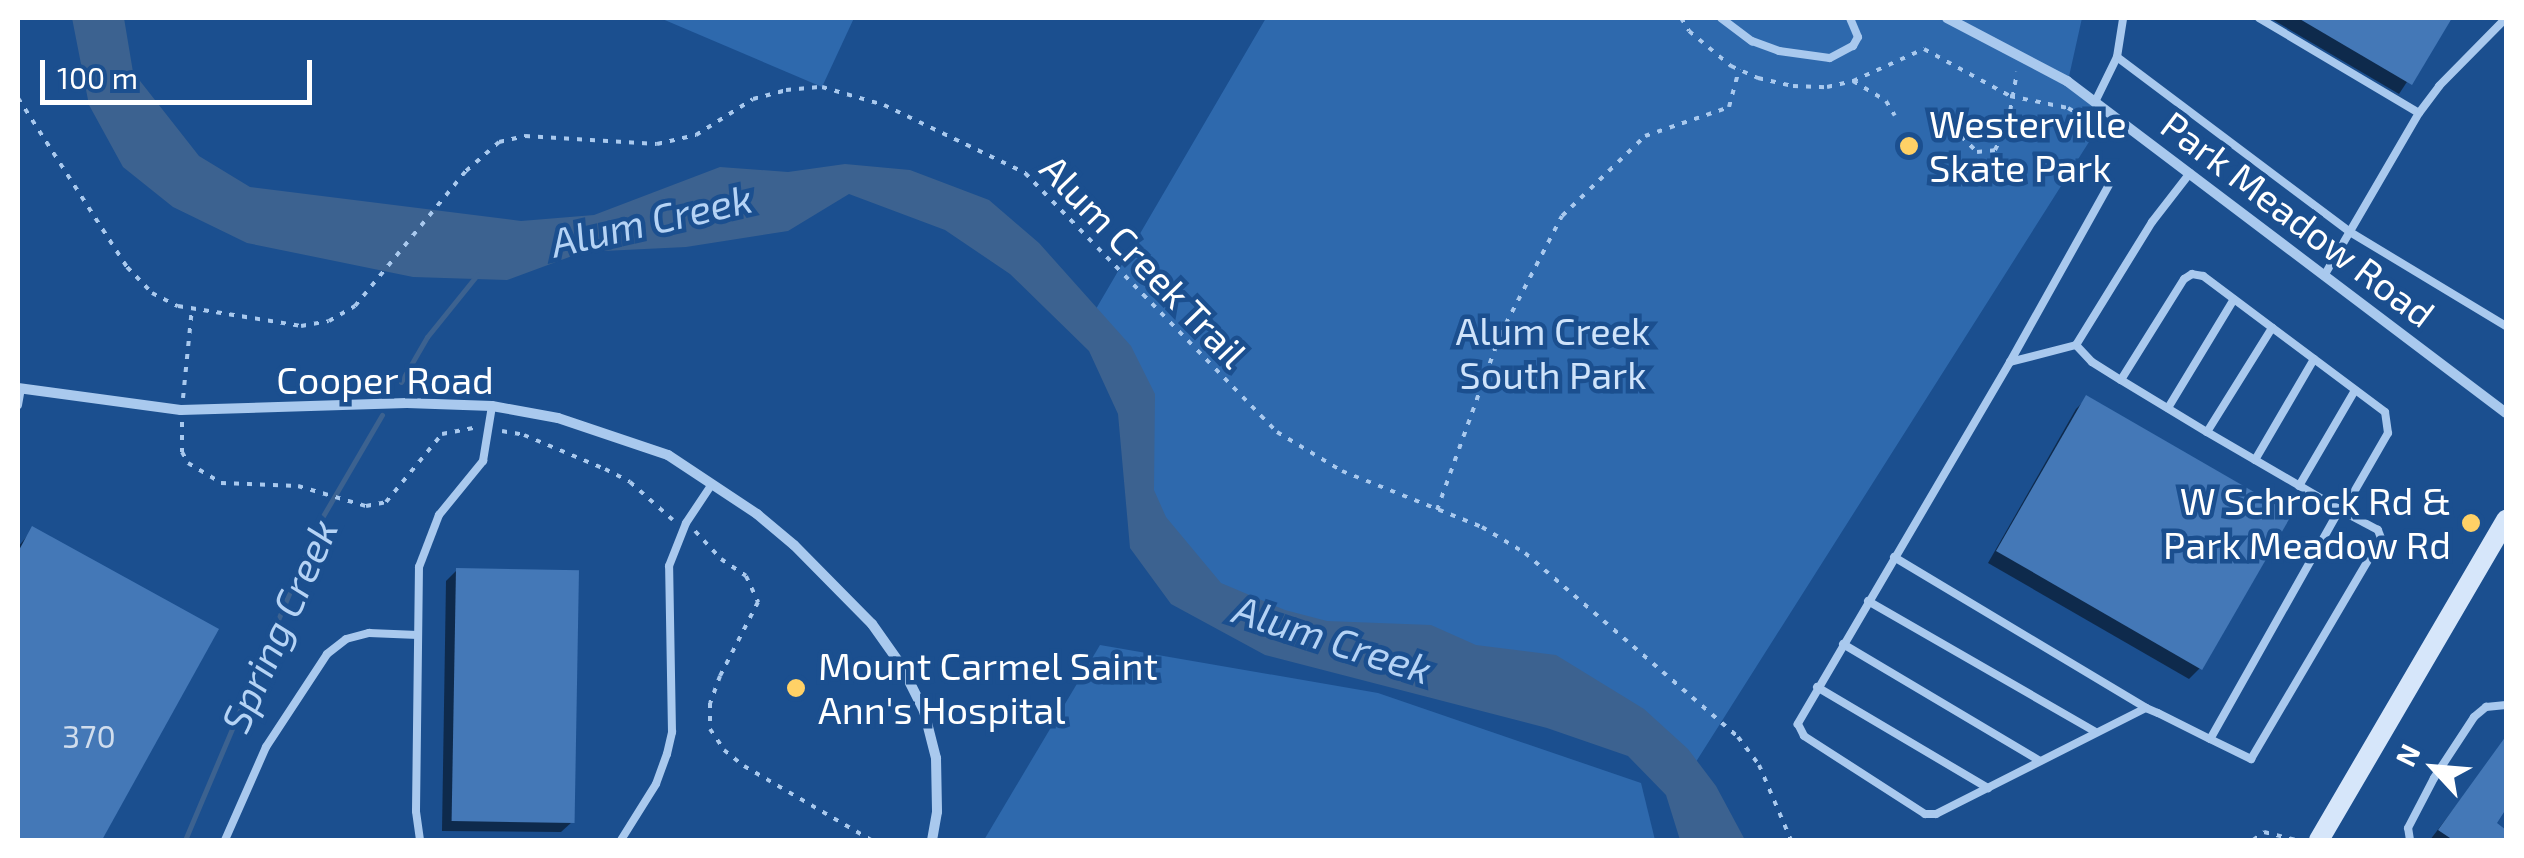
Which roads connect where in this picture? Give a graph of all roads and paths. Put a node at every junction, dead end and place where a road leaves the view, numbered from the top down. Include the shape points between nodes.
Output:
1 (1722, 18) edge
2 (1850, 18) edge
3 (1947, 18) edge
4 (2122, 18) edge
5 (2258, 18) edge
6 (2506, 18) edge
7 (1924, 49) dead end
8 (2024, 55) junction
9 (2117, 57) junction
10 (1739, 69) dead end
11 (1853, 81) dead end
12 (2010, 96) junction
13 (18, 98) edge
14 (2095, 102) junction
15 (2418, 114) junction
16 (1895, 116) dead end
17 (2096, 124) dead end
18 (1961, 136) dead end
19 (2190, 174) junction
20 (2109, 185) dead end
21 (2350, 232) junction
22 (2324, 276) junction
23 (2234, 299) junction
24 (192, 308) junction
25 (2506, 326) edge
26 (2272, 328) junction
27 (2076, 345) junction
28 (2314, 359) junction
29 (2010, 362) junction
30 (2121, 380) junction
31 (19, 388) edge
32 (2355, 390) junction
33 (18, 405) edge
34 (492, 406) junction
35 (2168, 408) junction
36 (182, 410) junction
37 (2506, 412) edge
38 (488, 428) junction
39 (2207, 432) junction
40 (2256, 460) junction
41 (712, 484) junction
42 (2300, 486) junction
43 (1437, 510) junction
44 (2343, 511) junction
45 (2506, 520) edge
46 (684, 526) junction
47 (1894, 557) junction
48 (1868, 602) junction
49 (418, 635) junction
50 (1843, 644) junction
51 (1817, 687) junction
52 (2506, 704) edge
53 (2146, 708) junction
54 (2094, 731) junction
55 (2210, 740) junction
56 (2040, 761) junction
57 (1988, 788) junction
58 (225, 840) edge
59 (420, 840) edge
60 (621, 840) edge
61 (870, 840) edge
62 (932, 840) edge
63 (1791, 840) edge
64 (2253, 840) edge
65 (2297, 840) edge
66 (2319, 840) edge
67 (2409, 840) edge

1 - 2 lane via 1779,51 1830,58 1858,38
3 - 8 street, Park Meadow Road
4 - 9 lane
5 - 15 lane
6 - 15 lane
7 - 12 path
8 - 12 path
8 - 14 street, Park Meadow Road
9 - 14 lane
9 - 21 lane
10 - 43 path via 1729,108 1645,136 1562,216 1500,335
11 - 16 path via 1886,101
12 - 17 path via 2068,108
12 - 18 path via 2008,123 1995,150 1976,152
13 - 24 path, Alum Creek Trail via 127,267 152,294
14 - 19 street, Park Meadow Road
15 - 21 lane
19 - 22 street, Park Meadow Road
19 - 27 lane
20 - 29 lane
21 - 22 lane
21 - 25 lane
22 - 37 street, Park Meadow Road
23 - 26 lane
23 - 30 lane via 2203,276 2184,279
23 - 35 lane
24 - 36 path
24 - 43 path, Alum Creek Trail via 301,326 329,322 354,306 466,171 499,142 526,136 657,144 696,135 753,99 822,87 884,105 1024,173 1277,432 1342,471
26 - 28 lane
26 - 39 lane
27 - 29 lane
27 - 30 lane
28 - 32 lane
28 - 40 lane
29 - 47 lane
30 - 35 lane
31 - 33 lane
31 - 36 street, Cooper Road
32 - 42 lane
32 - 44 lane via 2384,412 2388,433
34 - 36 street, Cooper Road
34 - 38 lane
34 - 41 street, Cooper Road via 624,438 668,455
35 - 39 lane
36 - 38 path via 182,452 203,474 234,484 298,486 366,506 386,502 442,434
38 - 46 path via 524,435 605,469
38 - 49 lane via 483,461 426,539
39 - 40 lane
40 - 42 lane
41 - 46 lane
41 - 62 street, Cooper Road via 794,545 872,624 901,664 924,711 936,758
42 - 44 lane
43 - 63 path, Alum Creek Trail via 1526,553 1738,737
44 - 55 lane
44 - 55 lane via 2381,538 2251,759
45 - 66 main road
46 - 60 lane via 668,566 668,754
46 - 61 path via 746,576 758,602 720,676 710,729 744,766
47 - 48 lane
47 - 53 lane
48 - 50 lane
48 - 54 lane
49 - 58 lane via 368,633 327,654 266,747
49 - 59 lane
50 - 51 lane
50 - 56 lane
51 - 57 lane
51 - 57 lane via 1800,717 1804,736 1917,811 1936,814
52 - 67 lane via 2474,717 2434,778 2408,828
53 - 54 lane
53 - 55 lane
54 - 56 lane
56 - 57 lane
64 - 65 path via 2264,832

